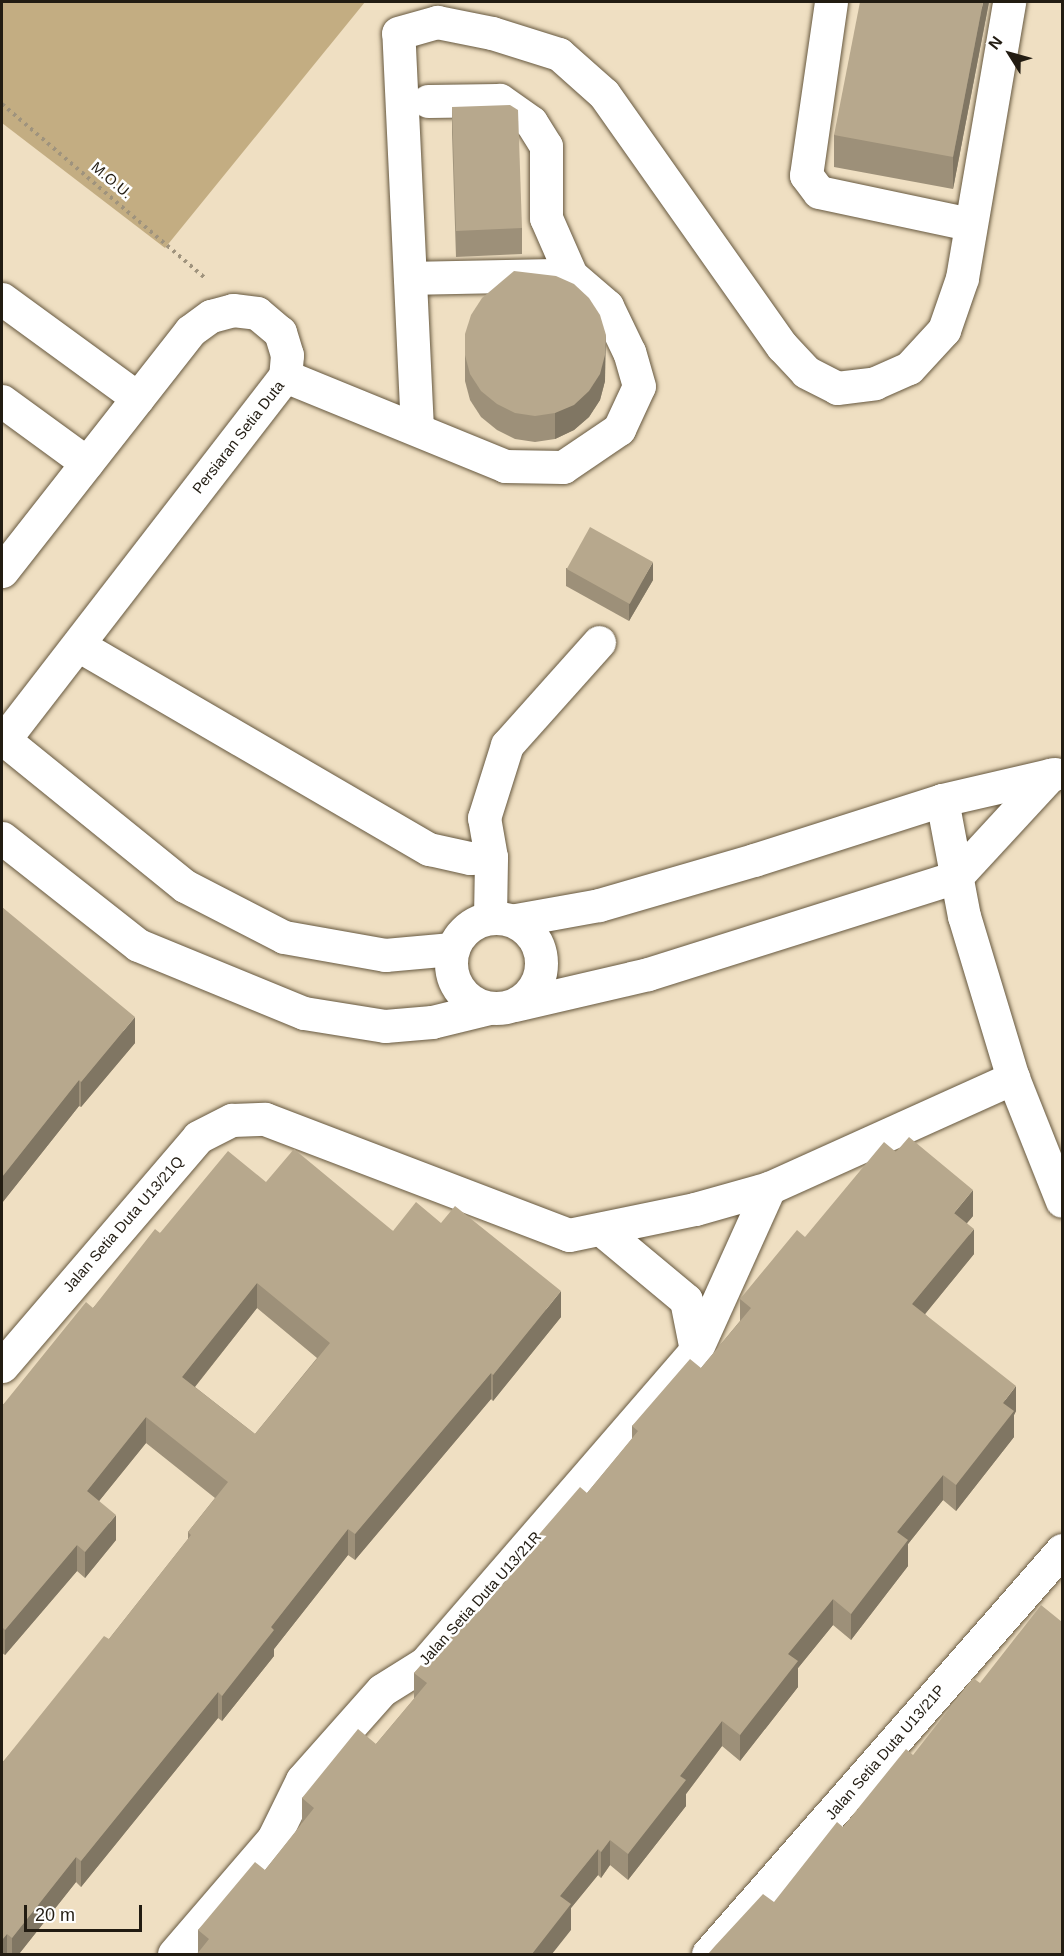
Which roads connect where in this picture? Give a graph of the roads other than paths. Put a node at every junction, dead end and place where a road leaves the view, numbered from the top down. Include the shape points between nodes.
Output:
1 (831, 2) edge
2 (1009, 2) edge
3 (428, 101) dead end
4 (969, 224) junction
5 (571, 275) junction
6 (410, 278) junction
7 (2, 298) edge
8 (285, 376) junction
9 (138, 398) junction
10 (2, 401) edge
11 (417, 429) junction
12 (87, 463) junction
13 (2, 571) edge
14 (599, 642) dead end
15 (78, 645) junction
16 (2, 739) edge
17 (1056, 774) edge
18 (942, 800) junction
19 (2, 838) edge
20 (491, 857) junction
21 (956, 877) junction
22 (503, 919) junction
23 (452, 949) junction
24 (502, 1007) junction
25 (1013, 1078) junction
26 (768, 1188) junction
27 (1062, 1201) edge
28 (602, 1230) junction
29 (696, 1350) junction
30 (2, 1366) edge
31 (1062, 1550) edge
32 (174, 1954) edge
33 (708, 1954) edge

1 - 4 street via 806,175 819,192
2 - 4 street
3 - 5 street via 499,100 531,122 546,146 546,218
4 - 6 street via 962,278 944,330 909,368 875,383 837,388 806,372 782,346 604,94 560,54 492,33 437,22 398,33
5 - 6 street
5 - 11 street via 607,306 629,352 639,386 619,429 563,467 505,466
6 - 11 street
7 - 9 street
8 - 9 street, Persiaran Setia Duta via 287,355 280,332 256,313 233,310 211,316 190,331
8 - 11 street
8 - 15 street, Persiaran Setia Duta
9 - 12 street, Persiaran Setia Duta
10 - 12 street
12 - 13 street, Persiaran Setia Duta
14 - 20 street via 507,744 484,818
15 - 16 street, Persiaran Setia Duta
15 - 20 street via 429,849 470,858
16 - 23 street via 185,886 284,937 386,955
17 - 18 street
17 - 21 street
18 - 21 street
18 - 22 street via 599,905
19 - 24 street via 138,945 304,1013 385,1026 432,1022
20 - 22 street
21 - 24 street via 648,974
21 - 25 street
22 - 23 street via 467,927
22 - 24 street via 536,938 543,963 535,988
23 - 24 street via 452,975 465,997
25 - 26 street
25 - 27 street
26 - 28 street
26 - 29 street, Jalan Setia Duta U13/21R
28 - 29 street via 686,1300
28 - 30 street, Jalan Setia Duta U13/21Q via 569,1235 265,1119 232,1120 198,1137
29 - 32 street, Jalan Setia Duta U13/21R via 425,1663 382,1690 302,1780 273,1839
31 - 33 street, Jalan Setia Duta U13/21P

